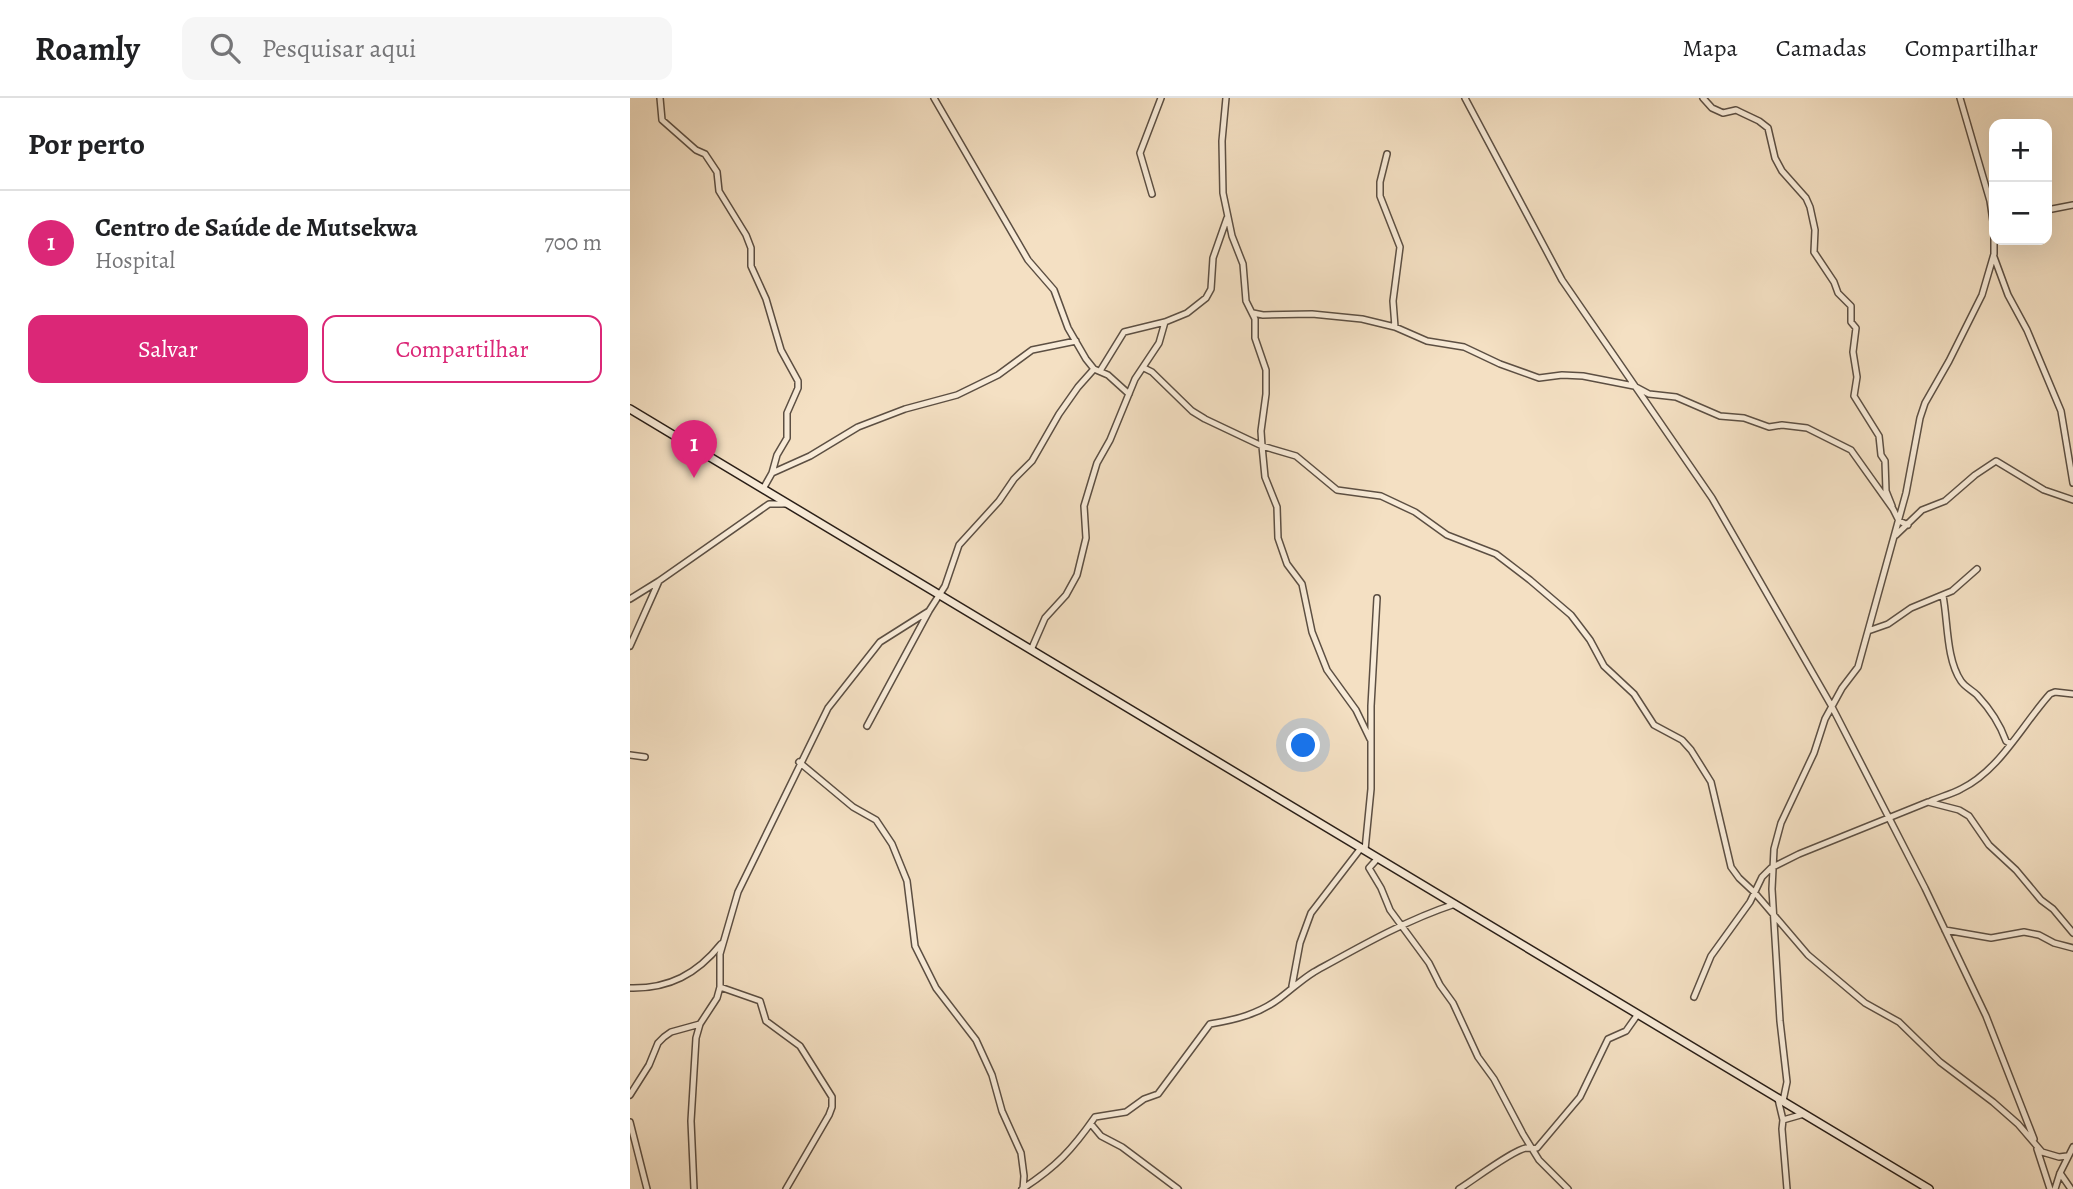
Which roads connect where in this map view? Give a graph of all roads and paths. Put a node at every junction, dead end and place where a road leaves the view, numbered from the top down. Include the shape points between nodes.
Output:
1 (660, 98) edge
2 (934, 98) edge
3 (1161, 98) edge
4 (1226, 98) edge
5 (1465, 98) edge
6 (1703, 98) edge
7 (1960, 98) edge
8 (1387, 154) dead end
9 (1152, 194) dead end
10 (2073, 205) edge
11 (2052, 209) edge
12 (1227, 212) junction
13 (1994, 254) junction
14 (1253, 313) junction
15 (1165, 322) junction
16 (1395, 327) junction
17 (1076, 341) junction
18 (1143, 368) junction
19 (1097, 370) junction
20 (1634, 386) junction
21 (1129, 394) junction
22 (630, 409) edge
23 (1262, 446) junction
24 (772, 473) junction
25 (2073, 484) edge
26 (766, 490) junction
27 (2073, 500) edge
28 (769, 504) junction
29 (789, 504) junction
30 (1893, 509) junction
31 (1899, 521) junction
32 (1908, 525) junction
33 (1894, 538) junction
34 (1977, 569) dead end
35 (659, 581) junction
36 (945, 586) junction
37 (939, 594) junction
38 (1942, 596) junction
39 (1377, 598) dead end
40 (630, 599) edge
41 (950, 601) junction
42 (929, 611) junction
43 (1868, 631) junction
44 (630, 646) edge
45 (1031, 650) junction
46 (2073, 694) edge
47 (1831, 705) junction
48 (867, 726) dead end
49 (1370, 739) junction
50 (2011, 744) junction
51 (630, 755) edge
52 (645, 757) dead end
53 (799, 762) junction
54 (1928, 802) junction
55 (1888, 818) junction
56 (1363, 849) junction
57 (1378, 858) junction
58 (1772, 868) junction
59 (1755, 893) junction
60 (1455, 904) junction
61 (1774, 919) junction
62 (1402, 927) junction
63 (1945, 930) junction
64 (2073, 933) edge
65 (723, 942) junction
66 (2073, 948) edge
67 (720, 987) junction
68 (1292, 988) junction
69 (630, 989) edge
70 (1694, 997) dead end
71 (1638, 1014) junction
72 (699, 1024) junction
73 (630, 1095) edge
74 (1780, 1100) junction
75 (1804, 1114) junction
76 (1783, 1119) junction
77 (630, 1122) edge
78 (1091, 1124) junction
79 (2035, 1142) junction
80 (2073, 1147) edge
81 (1532, 1149) junction
82 (2067, 1156) junction
83 (2060, 1172) junction
84 (647, 1189) edge
85 (694, 1189) edge
86 (786, 1189) edge
87 (1022, 1189) edge
88 (1178, 1189) edge
89 (1459, 1189) edge
90 (1567, 1189) edge
91 (1787, 1189) edge
92 (1929, 1189) edge
93 (2050, 1189) edge
94 (2055, 1189) edge
95 (2071, 1189) edge

1 - 24 street via 662,120 705,154 717,172 719,191 746,235 751,266 798,381 787,412 787,438
2 - 17 street via 1028,260 1054,290
3 - 9 street via 1140,153
4 - 12 street via 1222,169
5 - 20 street via 1562,281
6 - 30 street via 1723,113 1736,110 1764,124 1771,133 1775,158 1810,207 1814,252 1851,306 1851,322 1856,328 1854,396 1879,436
7 - 13 street via 1990,201
8 - 16 street via 1380,196 1400,247 1393,301
10 - 11 street
12 - 14 street via 1243,264 1246,301
12 - 15 street via 1213,258 1210,294 1187,313
13 - 25 street via 2008,296 2061,411
13 - 31 street via 1982,295 1925,403
14 - 16 street via 1312,314
14 - 23 street via 1267,380
15 - 18 street via 1159,343
15 - 19 street via 1124,332
16 - 20 street via 1427,341 1464,347 1532,377 1583,376
17 - 19 street
17 - 24 street via 1031,350 998,375 957,395 858,428
18 - 21 street
18 - 23 street via 1192,411
19 - 21 street
19 - 36 street via 1078,387 1032,461 959,545
20 - 30 street via 1720,416 1807,428 1837,442 1852,450
20 - 47 street via 1717,507
21 - 45 street via 1087,496 1086,538 1077,575 1045,618
22 - 26 street
23 - 49 street via 1265,477 1278,507 1278,538 1287,564 1302,584 1313,638 1327,670
23 - 59 street via 1304,461 1337,489 1381,496 1415,512 1447,535 1496,554 1571,615 1604,666 1634,694 1654,725 1682,740 1696,757 1718,804 1731,867
24 - 26 street
26 - 28 street
26 - 29 street
27 - 32 street via 2044,490 1996,461 1945,501 1922,510
28 - 29 street
28 - 35 street
29 - 37 street
30 - 31 street
31 - 32 street
31 - 33 street
32 - 33 street
33 - 43 street
34 - 38 street
35 - 40 street
35 - 44 street
36 - 37 street
36 - 41 street
37 - 41 street
37 - 42 street
38 - 43 street
38 - 50 street via 1955,670
39 - 49 street
41 - 45 street
42 - 48 street
42 - 53 street via 880,642 828,708
43 - 47 street via 1857,667
45 - 56 street
46 - 50 street via 2050,694
47 - 55 street
47 - 58 street via 1781,823
49 - 56 street via 1371,789
50 - 54 street via 1961,790
51 - 52 street
53 - 65 street via 738,891
53 - 87 street via 851,806 876,820 892,844 907,881 915,946 942,997 976,1040 992,1075 1021,1153
54 - 55 street
54 - 64 street via 1969,816 1989,845
55 - 58 street
55 - 63 street
56 - 57 street
56 - 68 street via 1311,913
57 - 60 street
57 - 62 street via 1369,868
58 - 59 street
58 - 61 street
59 - 61 street
59 - 70 street via 1711,956
60 - 62 street
60 - 71 street
61 - 74 street via 1787,1082
61 - 79 street via 1808,956 1866,1003 1899,1022
62 - 68 street
62 - 81 street via 1453,1003 1478,1057
63 - 66 street via 1991,938 2039,934
63 - 79 street via 2003,1055
65 - 67 street
65 - 69 street via 707,961 677,980 659,988
67 - 72 street
67 - 86 street via 760,1001 765,1021 800,1046 832,1097 829,1115
68 - 78 street via 1244,1017 1210,1024 1158,1094 1126,1112 1098,1116
71 - 74 street
71 - 81 street via 1626,1031 1608,1039 1580,1097
72 - 73 street via 658,1043
72 - 85 street via 691,1121
74 - 75 street
74 - 76 street
75 - 76 street
75 - 92 street
76 - 91 street
77 - 84 street
78 - 87 street via 1075,1146
78 - 88 street via 1101,1136
79 - 82 street via 2042,1152
79 - 93 street
80 - 82 street
81 - 89 street via 1521,1150 1479,1173
81 - 90 street
82 - 83 street
83 - 94 street
83 - 95 street

